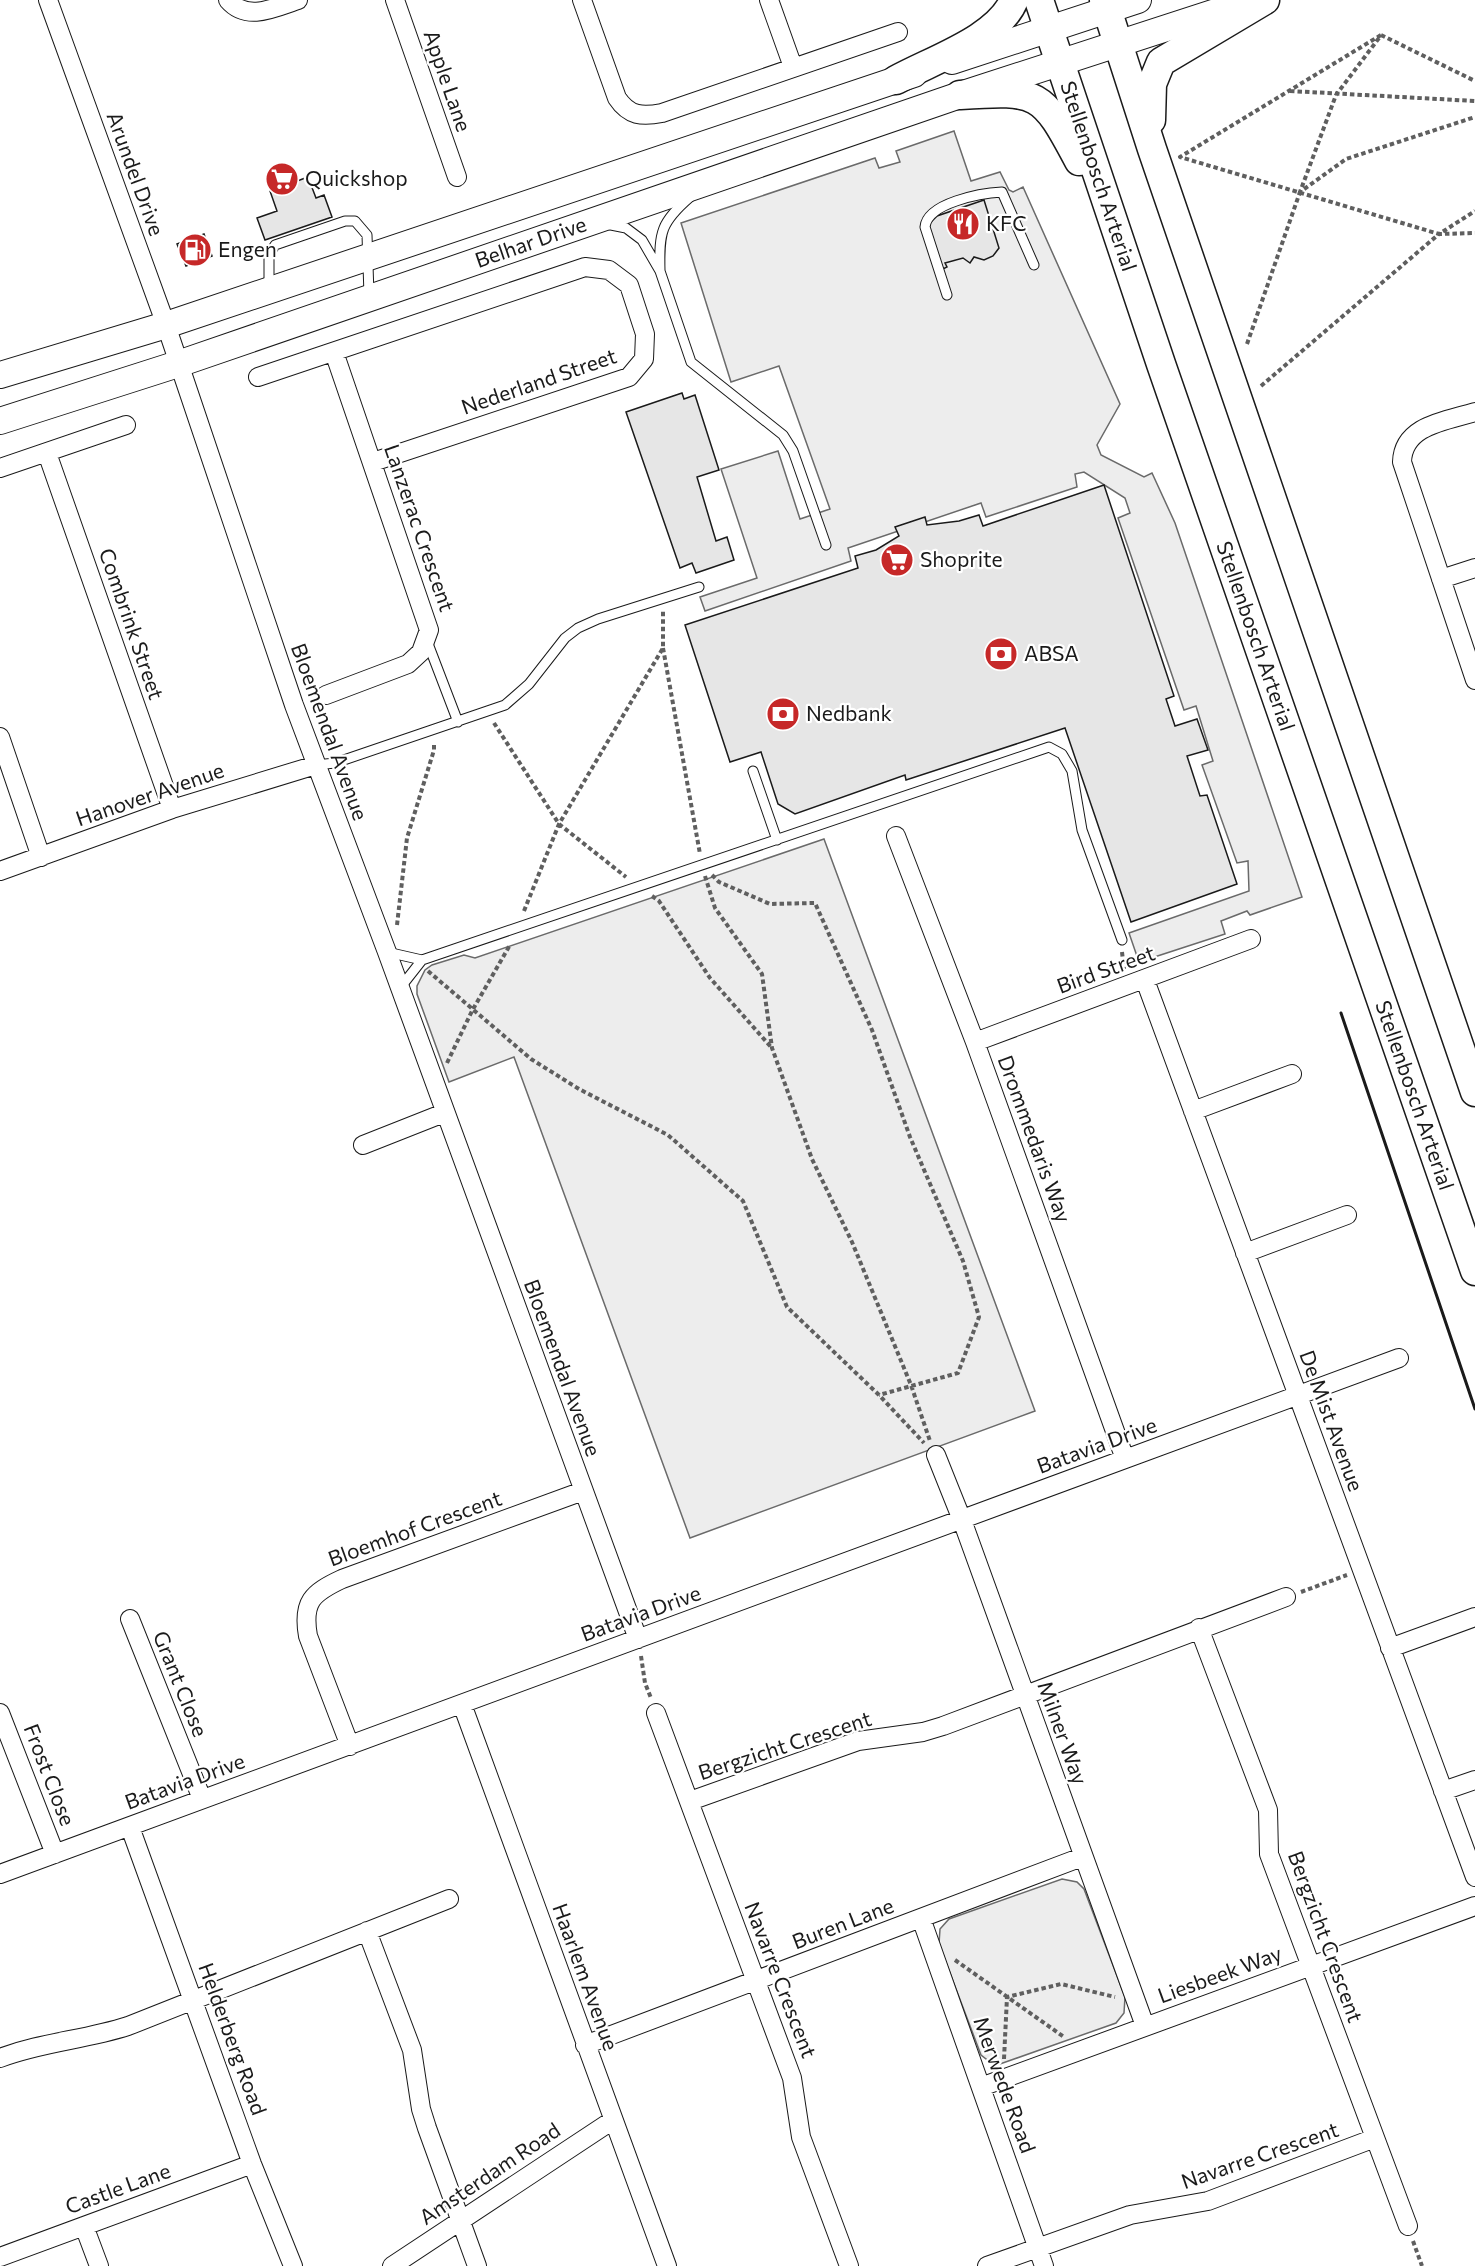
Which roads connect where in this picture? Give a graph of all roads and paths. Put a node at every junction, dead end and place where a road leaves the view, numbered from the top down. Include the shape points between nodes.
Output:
1 (48, 0) edge
2 (228, 0) edge
3 (298, 0) edge
4 (395, 0) edge
5 (582, 0) edge
6 (770, 0) edge
7 (1014, 0) edge
8 (1039, 0) edge
9 (1138, 0) edge
10 (1253, 0) edge
11 (1264, 0) edge
12 (1106, 5) edge
13 (1049, 29) junction
14 (898, 32) dead end
15 (1381, 35) junction
16 (1119, 42) junction
17 (1061, 63) junction
18 (793, 68) junction
19 (896, 80) junction
20 (1475, 81) edge
21 (1289, 91) junction
22 (960, 95) junction
23 (1336, 95) junction
24 (1475, 100) edge
25 (1475, 117) edge
26 (1152, 149) junction
27 (457, 177) dead end
28 (706, 184) junction
29 (1300, 192) junction
30 (1475, 211) edge
31 (574, 227) junction
32 (1475, 233) edge
33 (1439, 234) junction
34 (1119, 237) junction
35 (369, 257) junction
36 (1034, 265) dead end
37 (660, 271) junction
38 (269, 291) junction
39 (947, 296) dead end
40 (369, 298) junction
41 (166, 325) junction
42 (1246, 344) dead end
43 (334, 352) junction
44 (178, 364) junction
45 (0, 375) edge
46 (258, 378) dead end
47 (1261, 386) dead end
48 (1475, 412) edge
49 (0, 421) edge
50 (126, 425) dead end
51 (47, 453) junction
52 (373, 462) junction
53 (0, 468) edge
54 (826, 545) dead end
55 (1475, 568) edge
56 (1441, 579) junction
57 (699, 587) dead end
58 (664, 598) junction
59 (427, 641) junction
60 (663, 648) junction
61 (1475, 680) edge
62 (326, 695) dead end
63 (458, 722) junction
64 (433, 731) junction
65 (0, 736) edge
66 (316, 765) junction
67 (753, 771) dead end
68 (172, 809) junction
69 (896, 836) dead end
70 (777, 840) junction
71 (41, 857) junction
72 (702, 865) junction
73 (0, 871) edge
74 (520, 927) junction
75 (1251, 939) dead end
76 (1122, 940) joint
77 (387, 952) junction
78 (405, 957) junction
79 (422, 960) junction
80 (1137, 983) junction
81 (400, 988) junction
82 (472, 1011) junction
83 (975, 1042) junction
84 (430, 1074) junction
85 (1292, 1074) dead end
86 (1475, 1092) edge
87 (1193, 1111) junction
88 (444, 1113) junction
89 (363, 1145) dead end
90 (1347, 1215) dead end
91 (1245, 1253) junction
92 (1475, 1271) edge
93 (1400, 1358) dead end
94 (911, 1385) junction
95 (879, 1395) junction
96 (1298, 1396) junction
97 (936, 1455) junction
98 (1125, 1459) junction
99 (583, 1491) junction
100 (962, 1520) junction
101 (1362, 1570) junction
102 (1286, 1597) joint
103 (1475, 1617) edge
104 (130, 1619) dead end
105 (1200, 1628) junction
106 (638, 1639) junction
107 (1390, 1648) junction
108 (1023, 1694) junction
109 (462, 1704) junction
110 (0, 1713) edge
111 (656, 1713) joint
112 (350, 1746) junction
113 (1475, 1780) edge
114 (1443, 1791) junction
115 (202, 1799) junction
116 (690, 1802) junction
117 (130, 1827) junction
118 (55, 1854) junction
119 (1083, 1857) junction
120 (0, 1875) edge
121 (1475, 1877) edge
122 (449, 1899) dead end
123 (1475, 1906) edge
124 (921, 1918) junction
125 (367, 1931) junction
126 (937, 1963) junction
127 (1311, 1965) junction
128 (755, 1981) junction
129 (1007, 1997) junction
130 (1134, 1997) junction
131 (194, 2001) junction
132 (1145, 2026) junction
133 (585, 2045) junction
134 (1070, 2054) junction
135 (0, 2058) edge
136 (1006, 2077) junction
137 (981, 2087) junction
138 (613, 2120) junction
139 (1375, 2138) junction
140 (252, 2164) junction
141 (460, 2221) junction
142 (84, 2226) junction
143 (1408, 2226) joint
144 (1038, 2247) junction
145 (0, 2257) edge
146 (99, 2266) edge
147 (293, 2266) edge
148 (392, 2266) edge
149 (477, 2266) edge
150 (667, 2266) edge
151 (849, 2266) edge
152 (987, 2266) edge
153 (1044, 2266) edge
154 (1422, 2266) edge

1 - 41 street, Arundel Drive
2 - 3 street via 241,11 255,13
4 - 27 street, Apple Lane
5 - 18 street via 617,98 635,115 662,113
6 - 18 street
7 - 19 main road via 1004,16 984,34
8 - 13 main road, Stellenbosch Arterial
9 - 12 main road, Belhar Drive
10 - 16 main road, Belhar Drive
11 - 26 main road via 1161,62 1152,84
12 - 13 main road, Belhar Drive
12 - 16 main road
13 - 17 main road, Stellenbosch Arterial
13 - 19 main road, Belhar Drive
14 - 18 street
15 - 20 path
15 - 21 path
15 - 23 path
16 - 17 main road, Belhar Drive
16 - 26 main road
17 - 22 main road, Belhar Drive
17 - 34 main road, Stellenbosch Arterial
19 - 35 main road, Belhar Drive
21 - 23 path
21 - 29 path via 1180,157
22 - 28 main road, Belhar Drive
22 - 34 main road via 1017,92 1041,103 1062,129
23 - 24 path
23 - 29 path
25 - 29 path via 1346,159
26 - 86 main road
28 - 31 main road, Belhar Drive
28 - 37 lane via 672,212 663,225 659,238
29 - 33 path
29 - 42 path
30 - 33 path
31 - 37 lane via 604,224 626,228 642,240
31 - 40 main road, Belhar Drive
32 - 33 path
33 - 47 path
34 - 92 main road, Stellenbosch Arterial
35 - 38 main road, Belhar Drive
35 - 38 lane via 363,228 355,221 345,221 275,245 269,255
35 - 40 lane
36 - 39 lane via 1002,192 980,193 932,212 926,219 925,227
37 - 54 lane via 691,362 783,435 793,451
38 - 41 main road, Belhar Drive
40 - 44 main road, Belhar Drive
41 - 44 street, Arundel Drive
41 - 45 main road, Belhar Drive
43 - 46 street, Nederland Street
43 - 52 street, Lanzerac Crescent
43 - 52 street, Nederland Street via 585,267 609,270 629,285 645,334 644,359 628,377
44 - 49 main road, Belhar Drive
44 - 66 street, Bloemendal Avenue
48 - 56 street via 1415,433 1404,444 1402,453
50 - 51 street
51 - 53 street
51 - 68 street, Combrink Street
52 - 59 street, Lanzerac Crescent via 429,626
55 - 56 street
56 - 61 street
57 - 58 lane
58 - 60 path
58 - 63 lane via 578,628 516,697
59 - 62 street, Lanzerac Crescent via 408,664
59 - 63 lane
60 - 72 path
60 - 74 path via 559,824
63 - 64 lane
64 - 66 lane via 335,763
64 - 78 path via 434,750 407,838 397,929
65 - 71 street
66 - 68 street, Hanover Avenue
66 - 77 street, Bloemendal Avenue
67 - 70 lane
68 - 71 street, Hanover Avenue
69 - 83 street, Drommedaris Way
70 - 72 lane
70 - 76 lane via 1050,747 1062,754 1072,771 1082,830
71 - 73 street, Hanover Avenue
72 - 74 lane
72 - 94 path via 715,908 762,974 772,1048 812,1160 852,1242
72 - 94 path via 719,882 770,904 815,903 872,1030 910,1137 963,1262 979,1317 958,1373
74 - 79 lane
74 - 82 path
75 - 80 street, Bird Street
76 - 80 path via 1125,974
77 - 78 lane
77 - 81 street, Bloemendal Avenue
78 - 79 lane
79 - 81 lane
79 - 82 path via 428,972
80 - 83 street, Bird Street
80 - 87 street, De Mist Avenue
81 - 84 street, Bloemendal Avenue
82 - 84 path via 444,1069
82 - 95 path via 531,1059 668,1135 742,1202 787,1307
83 - 98 street, Drommedaris Way
84 - 88 street, Bloemendal Avenue
85 - 87 street
87 - 91 street, De Mist Avenue
88 - 89 street
88 - 99 street, Bloemendal Avenue
90 - 91 street
91 - 96 street, De Mist Avenue
93 - 96 street, Batavia Drive
94 - 95 path
94 - 97 path
95 - 97 path
96 - 98 street, Batavia Drive
96 - 101 street, De Mist Avenue
97 - 100 street, Milner Way
98 - 100 street, Batavia Drive
99 - 106 street, Bloemendal Avenue
99 - 112 street, Bloemhof Crescent via 342,1579 321,1588 309,1601 304,1618 308,1636
100 - 106 street, Batavia Drive
100 - 108 street, Milner Way
101 - 102 path
101 - 107 street, De Mist Avenue
102 - 105 street, Bergzicht Crescent
103 - 107 street
104 - 115 street, Grant Close
105 - 108 street, Bergzicht Crescent
105 - 127 street, Bergzicht Crescent via 1263,1796 1270,1827 1269,1854
106 - 109 street, Batavia Drive
106 - 111 path via 645,1683
107 - 114 street, De Mist Avenue
108 - 116 street, Bergzicht Crescent via 923,1732 858,1741
108 - 119 street, Milner Way
109 - 112 street, Batavia Drive
109 - 133 street, Haarlem Avenue
110 - 118 street, Frost Close
111 - 116 street, Navarre Crescent
112 - 115 street, Batavia Drive
113 - 114 street
114 - 121 street, De Mist Avenue
115 - 117 street, Batavia Drive
116 - 128 street, Navarre Crescent
117 - 118 street, Batavia Drive
117 - 131 street, Helderberg Road
118 - 120 street, Batavia Drive
119 - 124 street, Buren Lane
119 - 130 street, Milner Way
122 - 125 street
123 - 127 street, Liesbeek Way
124 - 126 street, Merwede Road
124 - 128 street, Buren Lane
125 - 131 street
125 - 141 street via 412,2050 421,2109
126 - 129 path via 952,1958
126 - 137 street, Merwede Road
127 - 132 street, Liesbeek Way
127 - 139 street, Bergzicht Crescent
128 - 133 street, Buren Lane
128 - 151 street, Navarre Crescent via 792,2078 801,2137
129 - 130 path via 1060,1984 1126,2000
129 - 134 path via 1066,2038
129 - 136 path
130 - 132 street, Milner Way
131 - 135 street via 98,2036 32,2046
131 - 140 street, Helderberg Road
132 - 134 street, Liesbeek Way
133 - 138 street, Haarlem Avenue
134 - 136 street, Liesbeek Way
136 - 137 street, Liesbeek Way
137 - 144 street, Merwede Road
138 - 141 street, Amsterdam Road
138 - 150 street, Haarlem Avenue
139 - 143 street, Bergzicht Crescent
139 - 144 street, Navarre Crescent via 1208,2201 1130,2215
140 - 142 street, Castle Lane
140 - 147 street, Helderberg Road
141 - 148 street, Amsterdam Road
141 - 149 street
142 - 145 street, Castle Lane
142 - 146 street
143 - 154 path
144 - 152 street, Navarre Crescent
144 - 153 street, Merwede Road

